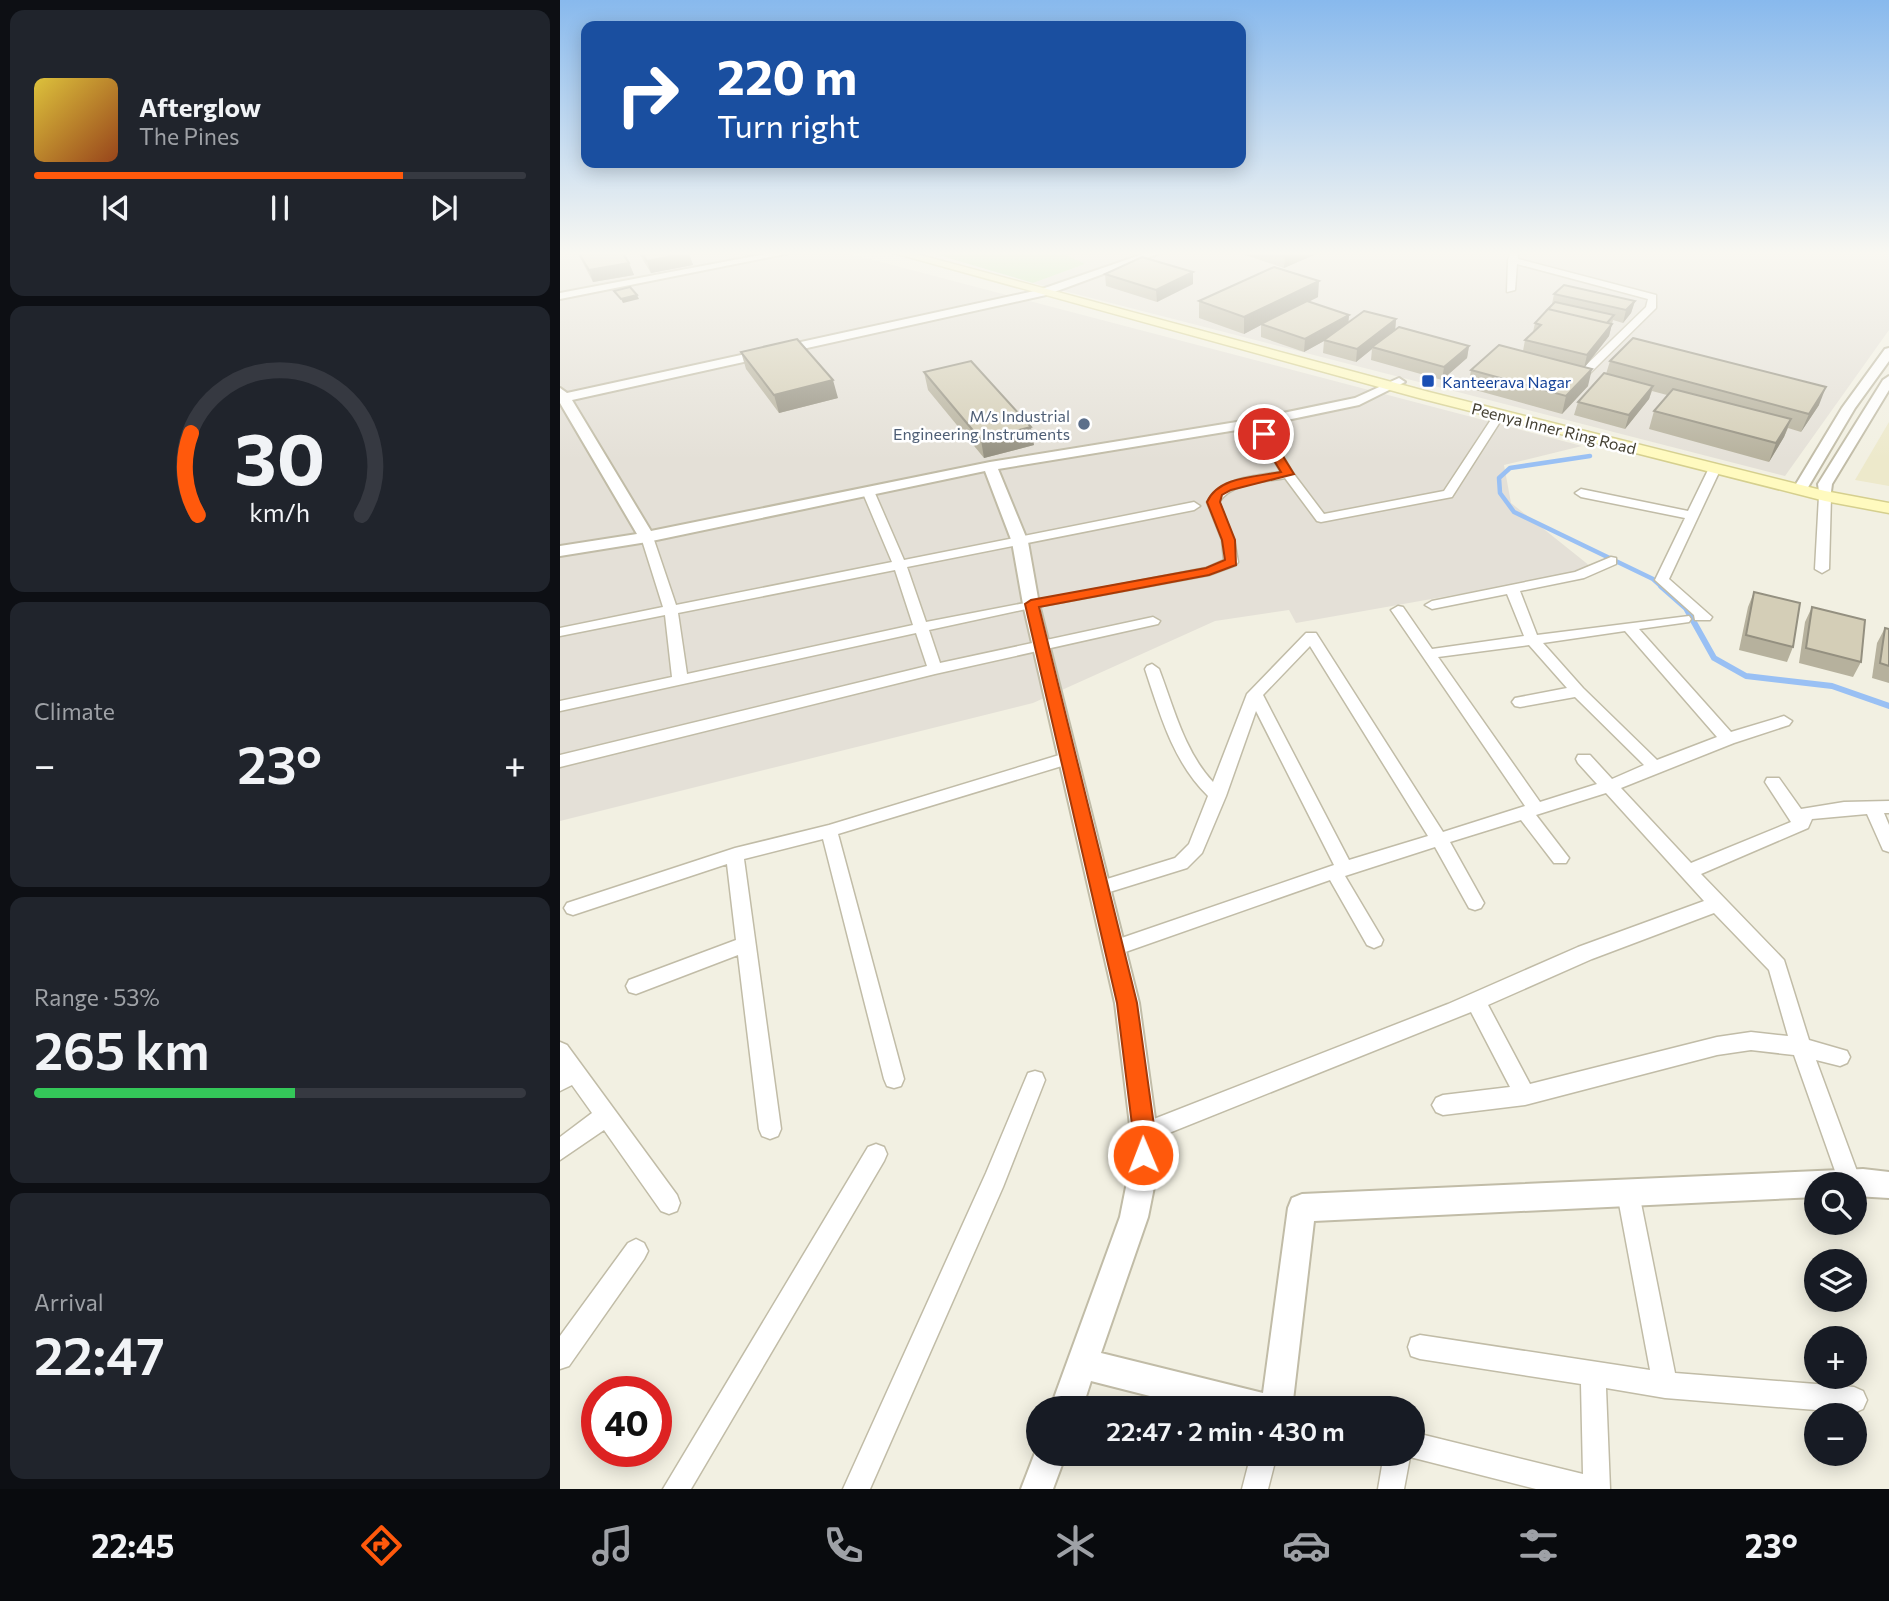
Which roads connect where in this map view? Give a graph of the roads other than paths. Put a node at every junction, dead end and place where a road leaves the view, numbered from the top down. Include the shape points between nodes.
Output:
1 (907, 321) edge
2 (1161, 321) edge
3 (1637, 321) edge
4 (1889, 352) edge
5 (1584, 373) edge
6 (1889, 380) edge
7 (1395, 384) junction
8 (561, 397) edge
9 (1500, 414) junction
10 (1264, 434) dead end
11 (990, 466) junction
12 (1715, 468) junction
13 (1288, 474) junction
14 (1802, 484) junction
15 (1825, 490) junction
16 (868, 491) junction
17 (1581, 493) dead end
18 (1889, 498) edge
19 (1194, 506) dead end
20 (1889, 508) edge
21 (1693, 516) junction
22 (648, 537) junction
23 (1020, 542) junction
24 (560, 551) edge
25 (1612, 561) dead end
26 (899, 563) junction
27 (1822, 569) dead end
28 (1512, 589) junction
29 (1031, 604) junction
30 (1432, 605) dead end
31 (671, 610) junction
32 (1398, 610) dead end
33 (1700, 617) dead end
34 (1684, 620) dead end
35 (1153, 621) dead end
36 (1629, 627) junction
37 (922, 628) junction
38 (560, 632) edge
39 (1532, 639) junction
40 (1041, 646) junction
41 (1428, 654) junction
42 (1152, 668) dead end
43 (935, 669) junction
44 (680, 680) junction
45 (1578, 691) junction
46 (1255, 694) junction
47 (1520, 702) dead end
48 (560, 706) edge
49 (1784, 721) dead end
50 (1728, 739) junction
51 (1069, 758) junction
52 (1584, 760) dead end
53 (560, 761) edge
54 (1655, 767) junction
55 (1773, 782) dead end
56 (1610, 786) junction
57 (1218, 796) junction
58 (1881, 807) edge
59 (1529, 810) junction
60 (1802, 824) junction
61 (829, 831) junction
62 (1440, 841) junction
63 (1889, 845) edge
64 (735, 855) junction
65 (1560, 858) dead end
66 (1340, 870) junction
67 (1688, 872) junction
68 (1100, 888) junction
69 (1475, 903) dead end
70 (1717, 904) junction
71 (573, 908) dead end
72 (1374, 940) dead end
73 (746, 944) junction
74 (1114, 948) junction
75 (636, 986) dead end
76 (1475, 1000) junction
77 (1801, 1047) junction
78 (560, 1051) edge
79 (1840, 1057) dead end
80 (567, 1077) edge
81 (894, 1079) dead end
82 (1035, 1080) dead end
83 (1525, 1094) junction
84 (1443, 1105) dead end
85 (606, 1115) junction
86 (770, 1129) dead end
87 (1144, 1133) junction
88 (560, 1150) edge
89 (876, 1154) dead end
90 (1862, 1172) edge
91 (1804, 1186) edge
92 (1628, 1193) junction
93 (669, 1203) dead end
94 (636, 1251) dead end
95 (1420, 1347) dead end
96 (560, 1357) edge
97 (1082, 1364) junction
98 (1593, 1373) junction
99 (1665, 1385) junction
100 (1071, 1396) edge
101 (1212, 1396) edge
102 (1278, 1396) edge
103 (1854, 1400) dead end
104 (1425, 1448) edge
105 (1046, 1466) edge
106 (1261, 1466) edge
107 (1394, 1466) edge
108 (1575, 1487) edge
109 (676, 1489) edge
110 (856, 1489) edge
111 (1037, 1489) edge
112 (1255, 1489) edge
113 (1391, 1489) edge
114 (1597, 1489) edge

1 - 8 street
2 - 7 main road, Peenya Inner Ring Road
3 - 5 street
4 - 14 street
6 - 15 street
7 - 9 main road, Peenya Inner Ring Road
7 - 11 street via 1359,401 1249,424
7 - 14 main road, Peenya Inner Ring Road
8 - 22 street
9 - 12 main road, Peenya Inner Ring Road
9 - 13 street via 1448,494 1321,517
10 - 13 street
11 - 16 street
11 - 23 street
12 - 14 main road, Peenya Inner Ring Road
12 - 21 street
13 - 29 street via 1217,493 1213,502 1231,562 1209,571
14 - 15 main road, Peenya Inner Ring Road
15 - 18 main road, Peenya Inner Ring Road
15 - 20 main road, Peenya Inner Ring Road
15 - 27 street
16 - 22 street
16 - 26 street
17 - 21 street
19 - 23 street
21 - 33 street via 1662,580 1705,617
22 - 24 street
22 - 31 street
23 - 26 street
23 - 29 street
25 - 28 street via 1579,575
26 - 31 street
26 - 37 street
28 - 30 street
28 - 39 street
29 - 37 street
29 - 40 street
31 - 38 street
31 - 44 street
32 - 41 street
34 - 36 street
35 - 40 street
36 - 39 street
36 - 50 street
37 - 43 street
37 - 44 street
39 - 41 street
39 - 45 street
40 - 43 street
40 - 51 street
41 - 59 street
42 - 57 street via 1189,764 1199,781
43 - 53 street
44 - 48 street
45 - 47 street
45 - 54 street
46 - 57 street
46 - 62 street via 1311,636
46 - 66 street
49 - 50 street
50 - 54 street
51 - 61 street
51 - 68 street
52 - 56 street
54 - 56 street
55 - 60 street
56 - 59 street
56 - 67 street
57 - 68 street via 1196,848 1181,863
58 - 60 street via 1806,814
58 - 63 street
59 - 62 street
59 - 65 street
60 - 67 street
61 - 64 street
61 - 81 street
62 - 66 street
62 - 69 street
64 - 71 street
64 - 73 street
66 - 72 street
66 - 74 street
67 - 70 street
68 - 74 street
70 - 76 street
70 - 77 street via 1777,966
73 - 75 street
73 - 86 street
74 - 87 street via 1127,1003
76 - 83 street
76 - 87 street
77 - 79 street
77 - 83 street via 1751,1041 1717,1046
77 - 90 street
78 - 80 street
80 - 85 street
82 - 110 street
83 - 84 street
85 - 88 street
85 - 93 street
87 - 97 street via 1134,1217
89 - 109 street
91 - 92 street
92 - 99 street
92 - 102 street via 1303,1208
94 - 96 street
95 - 98 street
97 - 100 street
97 - 101 street
98 - 99 street
98 - 114 street
99 - 103 street
104 - 108 street
105 - 111 street
106 - 112 street
107 - 113 street

